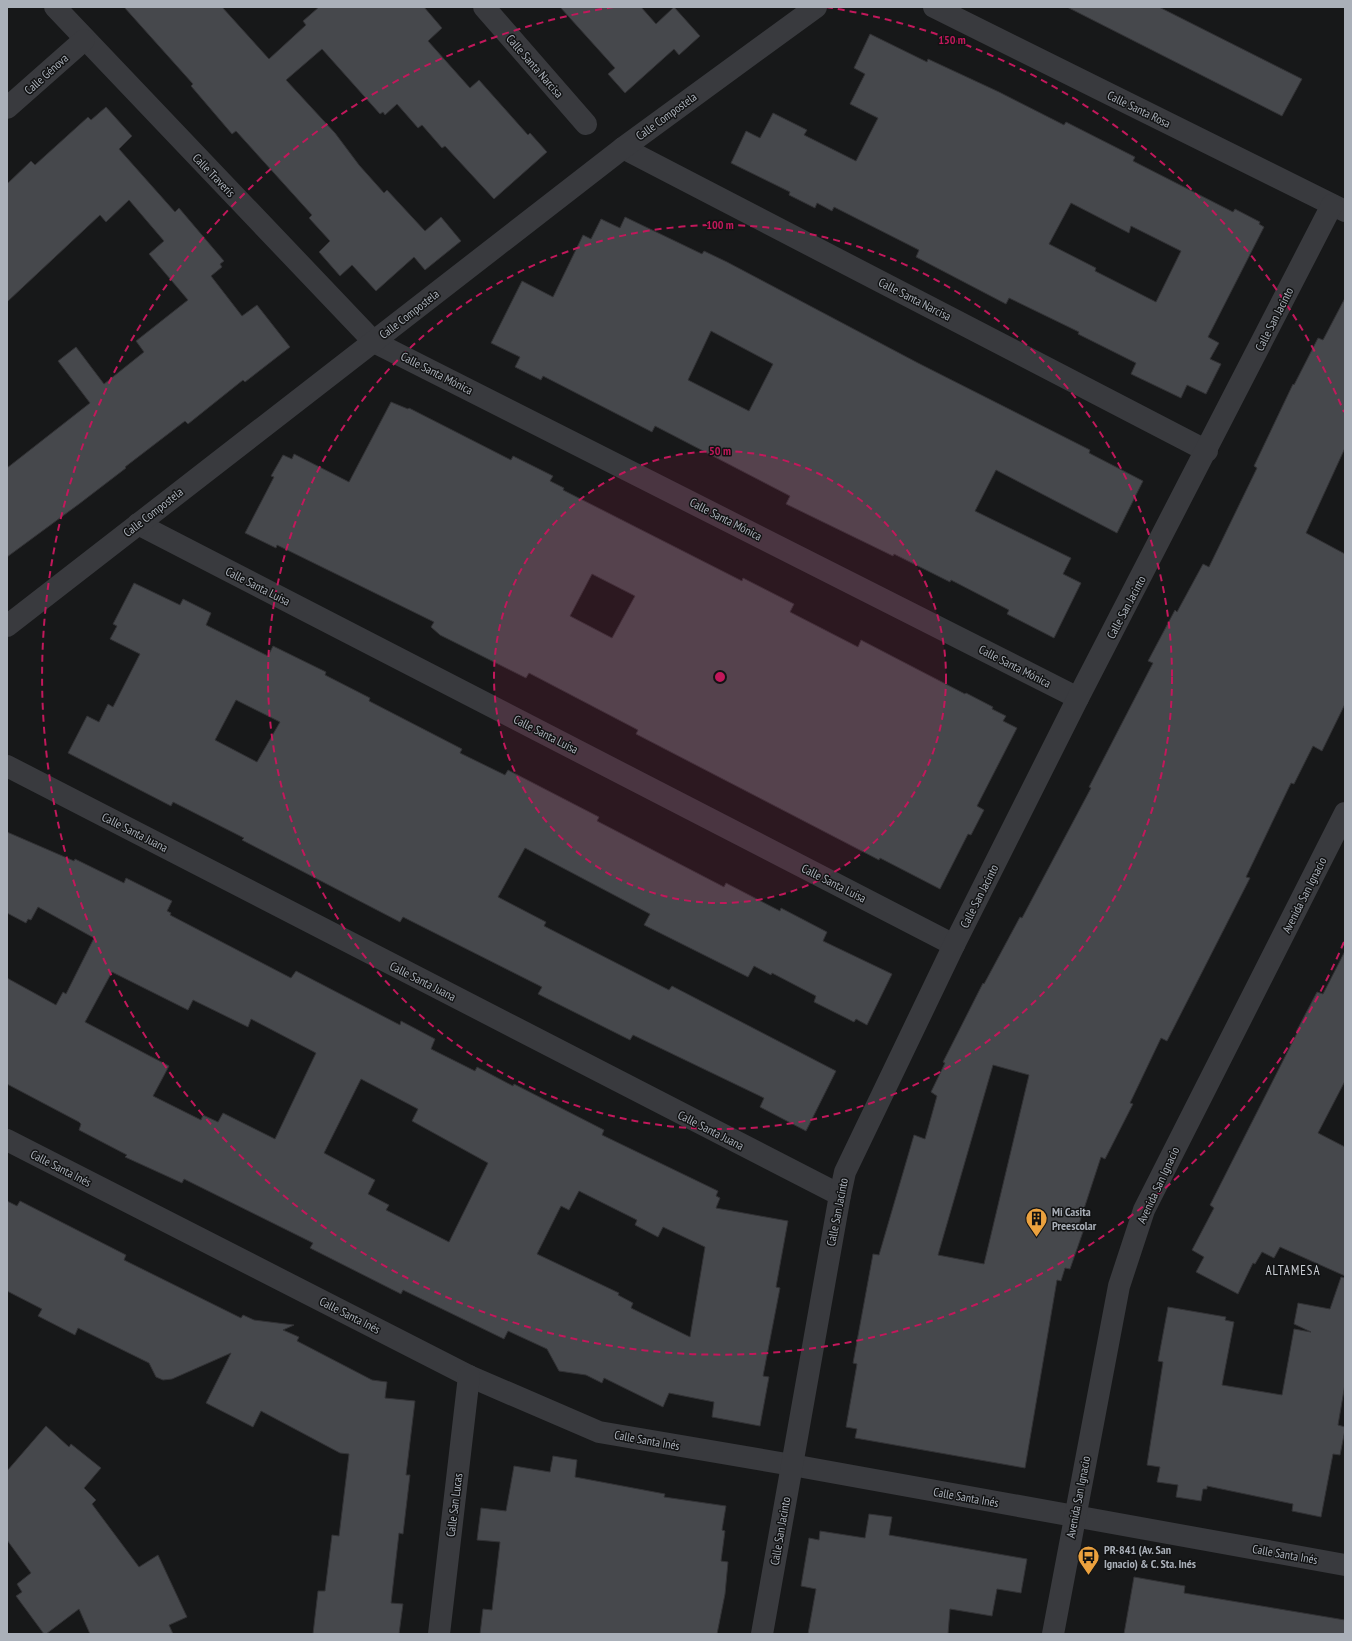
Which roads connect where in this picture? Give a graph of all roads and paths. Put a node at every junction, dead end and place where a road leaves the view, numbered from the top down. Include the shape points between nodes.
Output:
1 (55, 7) edge
2 (484, 7) edge
3 (816, 7) edge
4 (934, 7) edge
5 (84, 40) junction
6 (7, 108) edge
7 (586, 124) dead end
8 (623, 148) junction
9 (1339, 208) edge
10 (374, 342) junction
11 (1207, 451) junction
12 (138, 524) junction
13 (7, 626) edge
14 (1078, 698) junction
15 (7, 766) edge
16 (1345, 814) edge
17 (954, 944) junction
18 (7, 1140) edge
19 (840, 1195) junction
20 (469, 1376) junction
21 (792, 1465) junction
22 (1074, 1516) junction
23 (1345, 1565) edge
24 (439, 1634) edge
25 (762, 1634) edge
26 (1053, 1634) edge

1 - 5 street, Calle Traveris
2 - 7 street, Calle Santa Narcisa
3 - 8 street, Calle Compostela
4 - 9 street, Calle Santa Rosa
5 - 6 street, Calle Génova
5 - 10 street, Calle Traveris
8 - 10 street, Calle Compostela
8 - 11 street, Calle Santa Narcisa
9 - 11 street, Calle San Jacinto
10 - 12 street, Calle Compostela
10 - 14 street, Calle Santa Mónica
11 - 14 street, Calle San Jacinto
12 - 13 street, Calle Compostela
12 - 17 street, Calle Santa Luisa
14 - 17 street, Calle San Jacinto
15 - 19 street, Calle Santa Juana
16 - 22 street, Avenida San Ignacio via 1144,1210 1119,1286
17 - 19 street, Calle San Jacinto via 845,1172
18 - 20 street, Calle Santa Inés
19 - 21 street, Calle San Jacinto
20 - 21 street, Calle Santa Inés via 599,1432
20 - 24 street, Calle San Lucas
21 - 22 street, Calle Santa Inés
21 - 25 street, Calle San Jacinto
22 - 23 street, Calle Santa Inés
22 - 26 street, Avenida San Ignacio

